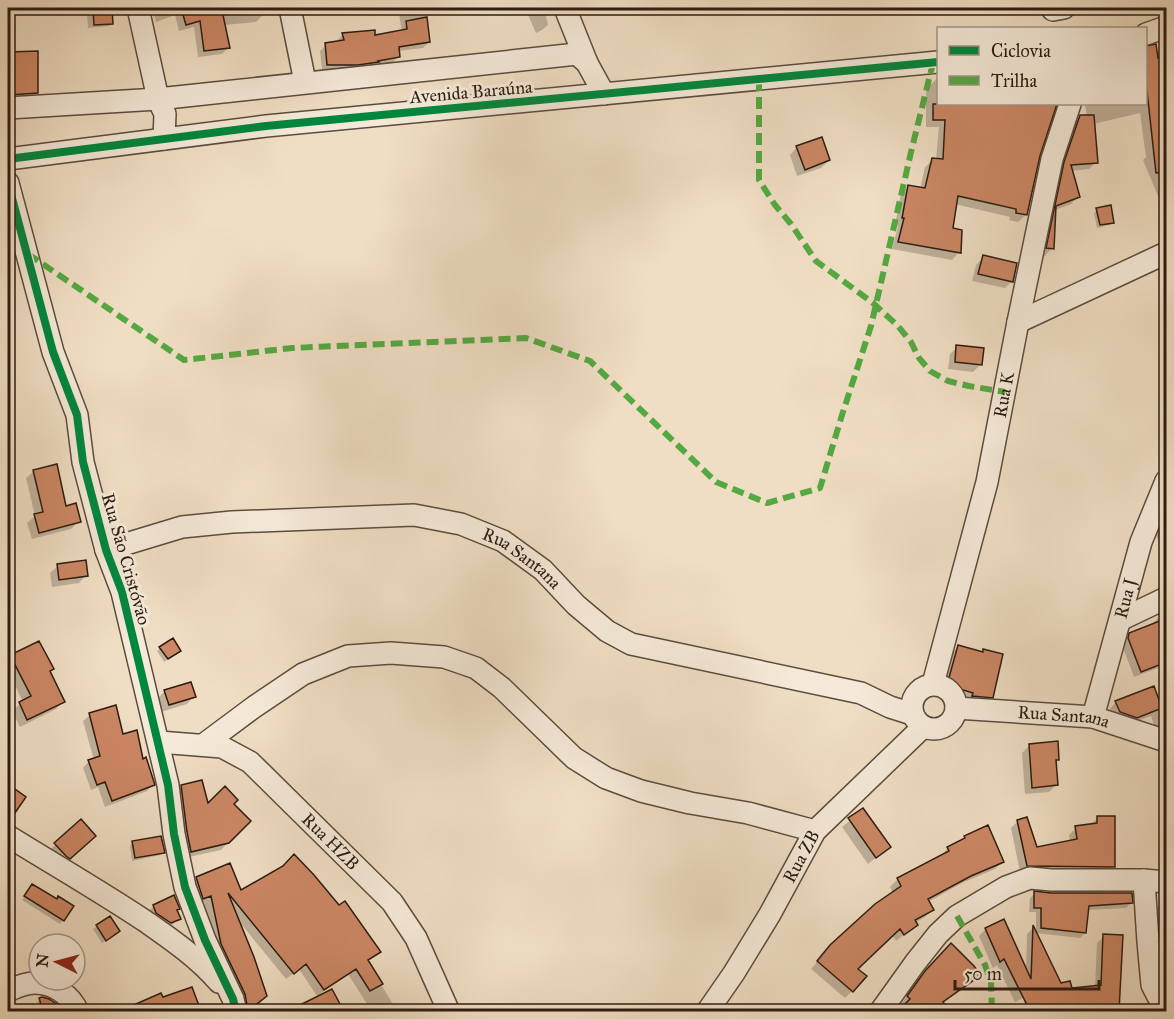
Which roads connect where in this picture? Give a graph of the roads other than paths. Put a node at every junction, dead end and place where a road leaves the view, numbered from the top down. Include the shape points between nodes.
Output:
1 (138, 8) edge
2 (290, 8) edge
3 (565, 8) edge
4 (1167, 27) edge
5 (1147, 33) edge
6 (937, 62) edge
7 (587, 63) junction
8 (305, 82) junction
9 (604, 94) junction
10 (158, 99) junction
11 (1070, 105) edge
12 (8, 108) edge
13 (164, 139) junction
14 (8, 159) edge
15 (8, 183) edge
16 (1167, 253) edge
17 (1018, 321) junction
18 (1167, 481) edge
19 (106, 550) junction
20 (1167, 598) edge
21 (1120, 620) junction
22 (933, 684) junction
23 (956, 708) junction
24 (1093, 717) junction
25 (918, 720) junction
26 (1167, 741) edge
27 (159, 742) junction
28 (203, 745) junction
29 (815, 831) junction
30 (8, 836) edge
31 (1144, 880) junction
32 (1167, 882) edge
33 (8, 991) edge
34 (235, 1005) edge
35 (78, 1011) edge
36 (449, 1011) edge
37 (707, 1011) edge
38 (880, 1011) edge
39 (1166, 1011) edge

1 - 10 street
2 - 8 street
3 - 7 street
4 - 5 street
6 - 9 street, Avenida Baraúna
7 - 8 street, Avenida Baraúna via 577,54
7 - 9 street
8 - 10 street, Avenida Baraúna
9 - 13 street, Avenida Baraúna
10 - 12 street, Avenida Baraúna
10 - 13 street via 165,114
11 - 17 street, Rua K via 1052,159
13 - 14 street, Avenida Baraúna
15 - 19 street, Rua São Cristóvão via 53,352 77,415 83,462
16 - 17 street
17 - 22 street, Rua K via 987,482
18 - 21 street, Rua J via 1141,542
19 - 25 street, Rua Santana via 182,527 414,514 461,524 503,542 543,570 607,631 631,644 861,693
19 - 27 street, Rua São Cristóvão via 122,592
20 - 21 street
21 - 24 street, Rua J
22 - 23 street via 950,691
22 - 25 street via 915,693 911,703
23 - 24 street, Rua Santana
23 - 25 street via 949,724 941,728 932,729
24 - 26 street, Rua Santana
25 - 29 street, Rua ZB
27 - 28 street, Rua HZB
27 - 34 street, Rua São Cristóvão via 185,887
28 - 29 street via 303,674 348,656 392,652 444,657 476,668 574,758 606,777 642,791
28 - 36 street, Rua HZB via 222,747 250,762 392,902 416,938
29 - 37 street, Rua ZB via 770,914
30 - 34 street via 184,947 211,972
31 - 32 street
31 - 38 street via 1030,878 1006,887 957,916 938,934
31 - 39 street via 1152,985
33 - 35 street via 35,983 49,985 65,994

